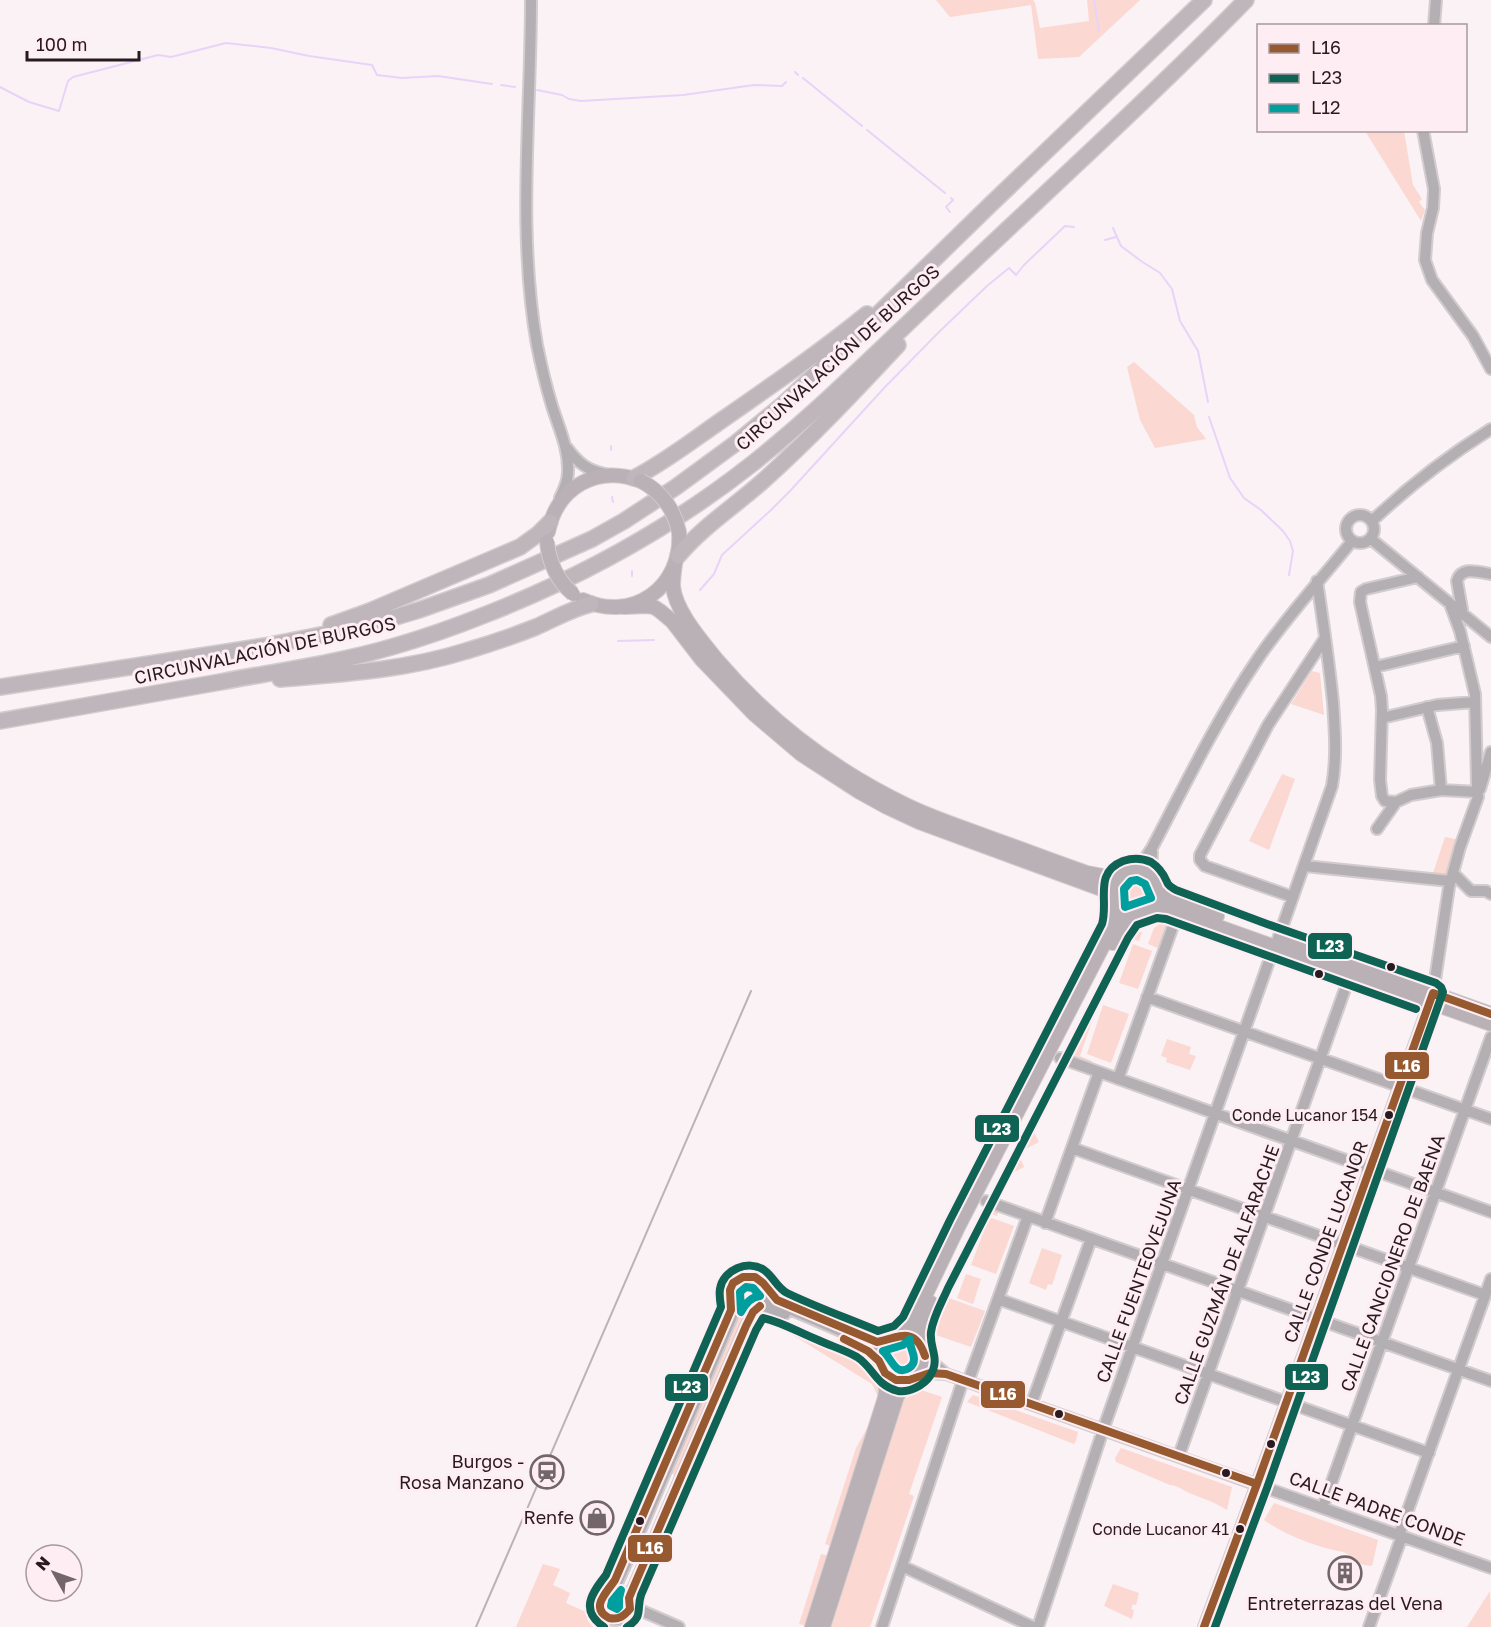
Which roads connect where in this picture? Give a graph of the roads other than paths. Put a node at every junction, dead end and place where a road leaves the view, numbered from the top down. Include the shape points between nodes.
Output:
1 (531, 0) edge
2 (1204, 0) edge
3 (1246, 0) edge
4 (1252, 0) edge
5 (1436, 0) edge
6 (1434, 24) edge
7 (1208, 39) junction
8 (1423, 132) edge
9 (1041, 198) junction
10 (990, 205) junction
11 (1491, 369) edge
12 (1491, 429) edge
13 (565, 446) junction
14 (612, 475) junction
15 (638, 480) junction
16 (552, 517) junction
17 (1372, 521) junction
18 (1371, 539) junction
19 (1352, 541) junction
20 (676, 560) junction
21 (1491, 574) edge
22 (1418, 577) junction
23 (1317, 581) junction
24 (1301, 601) junction
25 (591, 604) junction
26 (1450, 604) junction
27 (624, 607) junction
28 (1321, 608) junction
29 (1463, 615) junction
30 (1491, 637) edge
31 (1325, 638) junction
32 (1464, 646) junction
33 (1375, 667) junction
34 (85, 674) junction
35 (0, 687) edge
36 (185, 688) junction
37 (1475, 702) junction
38 (1427, 707) junction
39 (1382, 718) junction
40 (0, 721) edge
41 (1491, 752) edge
42 (833, 770) junction
43 (860, 787) junction
44 (1483, 788) edge
45 (1441, 790) junction
46 (1391, 801) junction
47 (1377, 829) dead end
48 (1152, 848) junction
49 (1305, 866) junction
50 (1127, 871) junction
51 (1151, 875) junction
52 (1452, 878) junction
53 (1159, 891) junction
54 (1491, 894) edge
55 (1293, 897) junction
56 (1114, 899) junction
57 (1153, 908) junction
58 (1178, 912) junction
59 (1132, 915) junction
60 (1276, 943) junction
61 (1350, 975) junction
62 (1148, 997) junction
63 (1431, 998) junction
64 (1491, 1014) edge
65 (1491, 1024) edge
66 (1245, 1031) junction
67 (1491, 1037) edge
68 (1060, 1058) dead end
69 (1321, 1058) junction
70 (1099, 1072) junction
71 (1118, 1079) junction
72 (1399, 1086) junction
73 (1465, 1110) junction
74 (1215, 1114) junction
75 (1491, 1119) edge
76 (1292, 1141) junction
77 (1072, 1148) junction
78 (1370, 1169) junction
79 (1189, 1189) junction
80 (1435, 1192) junction
81 (986, 1201) dead end
82 (1491, 1212) edge
83 (1028, 1216) junction
84 (1265, 1216) junction
85 (1045, 1223) junction
86 (1091, 1239) junction
87 (1343, 1244) junction
88 (1162, 1264) junction
89 (1408, 1268) junction
90 (1491, 1279) edge
91 (1238, 1292) junction
92 (764, 1293) junction
93 (1485, 1295) junction
94 (998, 1299) junction
95 (736, 1302) junction
96 (758, 1307) junction
97 (1316, 1319) junction
98 (1061, 1321) junction
99 (888, 1339) junction
100 (1382, 1342) junction
101 (1133, 1347) junction
102 (922, 1350) junction
103 (882, 1367) junction
104 (1458, 1370) junction
105 (946, 1374) junction
106 (1209, 1374) junction
107 (912, 1378) junction
108 (966, 1381) junction
109 (1491, 1381) edge
110 (1034, 1397) dead end
111 (1287, 1402) junction
112 (1352, 1425) junction
113 (1103, 1430) junction
114 (1181, 1450) dead end
115 (1429, 1453) junction
116 (1257, 1484) junction
117 (1325, 1501) dead end
118 (1401, 1535) junction
119 (903, 1566) junction
120 (1491, 1568) edge
121 (611, 1590) junction
122 (630, 1600) junction
123 (623, 1618) junction
124 (663, 1627) edge
125 (679, 1627) edge
126 (812, 1627) edge
127 (824, 1627) edge
128 (882, 1627) edge
129 (1035, 1627) edge
130 (1204, 1627) edge
131 (1369, 1627) edge

1 - 13 street via 527,254 537,346
2 - 10 highway, CIRCUNVALACIÓN DE BURGOS
3 - 7 highway, CIRCUNVALACIÓN DE BURGOS
4 - 7 highway
5 - 6 street
7 - 9 highway, CIRCUNVALACIÓN DE BURGOS
8 - 11 street via 1434,189 1425,260 1432,280 1473,336
9 - 20 highway via 823,424 761,483 690,541
9 - 36 highway, CIRCUNVALACIÓN DE BURGOS via 800,424 751,465 646,537 520,601 403,643
10 - 15 highway via 830,344
10 - 34 highway, CIRCUNVALACIÓN DE BURGOS via 838,353 736,444 676,488 592,539 489,585 366,626
12 - 17 street via 1415,482
13 - 14 street via 585,468
13 - 16 street via 568,479
14 - 15 main road
14 - 16 main road via 574,488
15 - 20 main road, bridge via 655,490 674,516 679,532
16 - 25 main road, bridge via 547,542 554,572 573,594
16 - 34 highway via 520,547 346,620 272,639 110,665
17 - 18 street via 1375,530
17 - 19 street via 1361,515 1349,520 1346,532
18 - 19 street via 1364,544
18 - 22 street
19 - 23 street
20 - 27 main road via 664,584 652,595
20 - 42 main road via 673,586 684,616 741,687
21 - 29 street via 1469,571 1459,576
22 - 26 street
22 - 33 street via 1361,592
23 - 24 street
23 - 28 street, CALLE FUENTEOVEJUNA
24 - 28 street via 1312,600
24 - 48 street via 1233,697
25 - 27 main road
25 - 36 highway via 504,639 421,662 203,690
26 - 29 street
26 - 32 street
27 - 42 main road via 647,606 660,611 754,714 801,754
28 - 31 street, CALLE FUENTEOVEJUNA
29 - 30 street
31 - 49 street, CALLE FUENTEOVEJUNA via 1335,766
31 - 55 street via 1268,725 1200,855 1205,866
32 - 33 street
32 - 37 street
33 - 39 street
34 - 35 highway, CIRCUNVALACIÓN DE BURGOS
36 - 40 highway, CIRCUNVALACIÓN DE BURGOS
37 - 38 street
37 - 44 street via 1477,784
38 - 39 street
38 - 45 street via 1437,743
39 - 46 street via 1380,780 1382,796
41 - 44 street, CALLE CONDE LUCANOR
42 - 43 main road
43 - 50 main road via 1087,873 1108,877
43 - 56 main road via 887,807 919,822 1104,890
44 - 45 street
44 - 52 street, CALLE CONDE LUCANOR
45 - 46 street
46 - 47 street
48 - 50 street via 1144,860
48 - 51 street
49 - 52 street
49 - 55 street, CALLE FUENTEOVEJUNA
50 - 51 main road via 1143,870
50 - 56 main road via 1115,882
51 - 53 main road
52 - 54 street via 1471,891
52 - 63 street, CALLE CONDE LUCANOR
53 - 57 main road
53 - 60 main road
55 - 60 street, CALLE FUENTEOVEJUNA
56 - 59 main road
56 - 99 main road via 1112,928 912,1323
57 - 58 main road
57 - 59 main road
58 - 60 main road
58 - 62 street
59 - 102 main road via 1119,932 945,1270 921,1326
60 - 61 main road
60 - 63 main road
60 - 66 street, CALLE FUENTEOVEJUNA
61 - 63 main road
61 - 69 street, CALLE GUZMÁN DE ALFARACHE
62 - 66 street
62 - 71 street
63 - 64 main road
63 - 65 main road
63 - 72 street, CALLE CONDE LUCANOR
66 - 69 street
66 - 74 street, CALLE FUENTEOVEJUNA
67 - 73 street, CALLE CANCIONERO DE BAENA
68 - 70 street
69 - 72 street
69 - 76 street, CALLE GUZMÁN DE ALFARACHE
70 - 71 street
70 - 77 street
71 - 74 street
72 - 73 street
72 - 78 street, CALLE CONDE LUCANOR
73 - 75 street
73 - 80 street, CALLE CANCIONERO DE BAENA
74 - 76 street
74 - 79 street, CALLE FUENTEOVEJUNA
76 - 78 street
76 - 84 street, CALLE GUZMÁN DE ALFARACHE
77 - 79 street
77 - 85 street
78 - 80 street
78 - 87 street, CALLE CONDE LUCANOR
79 - 84 street
79 - 88 street, CALLE FUENTEOVEJUNA
80 - 82 street
80 - 89 street, CALLE CANCIONERO DE BAENA
81 - 83 street
83 - 85 street
83 - 94 street
84 - 87 street
84 - 91 street, CALLE GUZMÁN DE ALFARACHE
85 - 86 street
86 - 88 street
86 - 98 street
87 - 89 street
87 - 97 street, CALLE CONDE LUCANOR
88 - 91 street
88 - 101 street, CALLE FUENTEOVEJUNA
89 - 93 street
89 - 100 street, CALLE CANCIONERO DE BAENA
90 - 93 street
91 - 97 street
91 - 106 street, CALLE GUZMÁN DE ALFARACHE
92 - 95 street via 760,1284 743,1281 735,1291
92 - 96 street
92 - 99 street via 778,1304 862,1340
93 - 104 street
94 - 98 street
94 - 108 street
95 - 96 street via 747,1310
95 - 121 street via 628,1559
96 - 103 street via 772,1309 861,1347
96 - 122 street via 746,1326
97 - 100 street
97 - 111 street, CALLE CONDE LUCANOR
98 - 101 street
98 - 110 street
99 - 102 main road via 911,1337
99 - 103 main road via 879,1353
100 - 104 street
100 - 112 street, CALLE CANCIONERO DE BAENA
101 - 106 street
101 - 113 street, CALLE FUENTEOVEJUNA
102 - 105 street, CALLE PADRE CONDE
102 - 107 main road via 924,1364
103 - 107 main road via 896,1380
103 - 126 main road via 885,1398
104 - 109 street
104 - 115 street
105 - 107 street, CALLE PADRE CONDE
105 - 108 street, CALLE PADRE CONDE
106 - 111 street
106 - 114 street, CALLE GUZMÁN DE ALFARACHE
107 - 127 main road via 897,1396
108 - 113 street, CALLE PADRE CONDE
108 - 119 street
111 - 112 street
111 - 116 street, CALLE CONDE LUCANOR
112 - 115 street
112 - 117 street, CALLE CANCIONERO DE BAENA
113 - 116 street, CALLE PADRE CONDE
113 - 129 street, CALLE FUENTEOVEJUNA
115 - 118 street
116 - 118 street, CALLE PADRE CONDE
116 - 130 street, CALLE CONDE LUCANOR
118 - 120 street, CALLE PADRE CONDE
118 - 131 street
119 - 128 street
119 - 129 street
121 - 122 street via 621,1591
121 - 123 street via 601,1600 602,1612 611,1620
122 - 123 street via 630,1609
122 - 125 street via 642,1611
123 - 124 street via 638,1617

